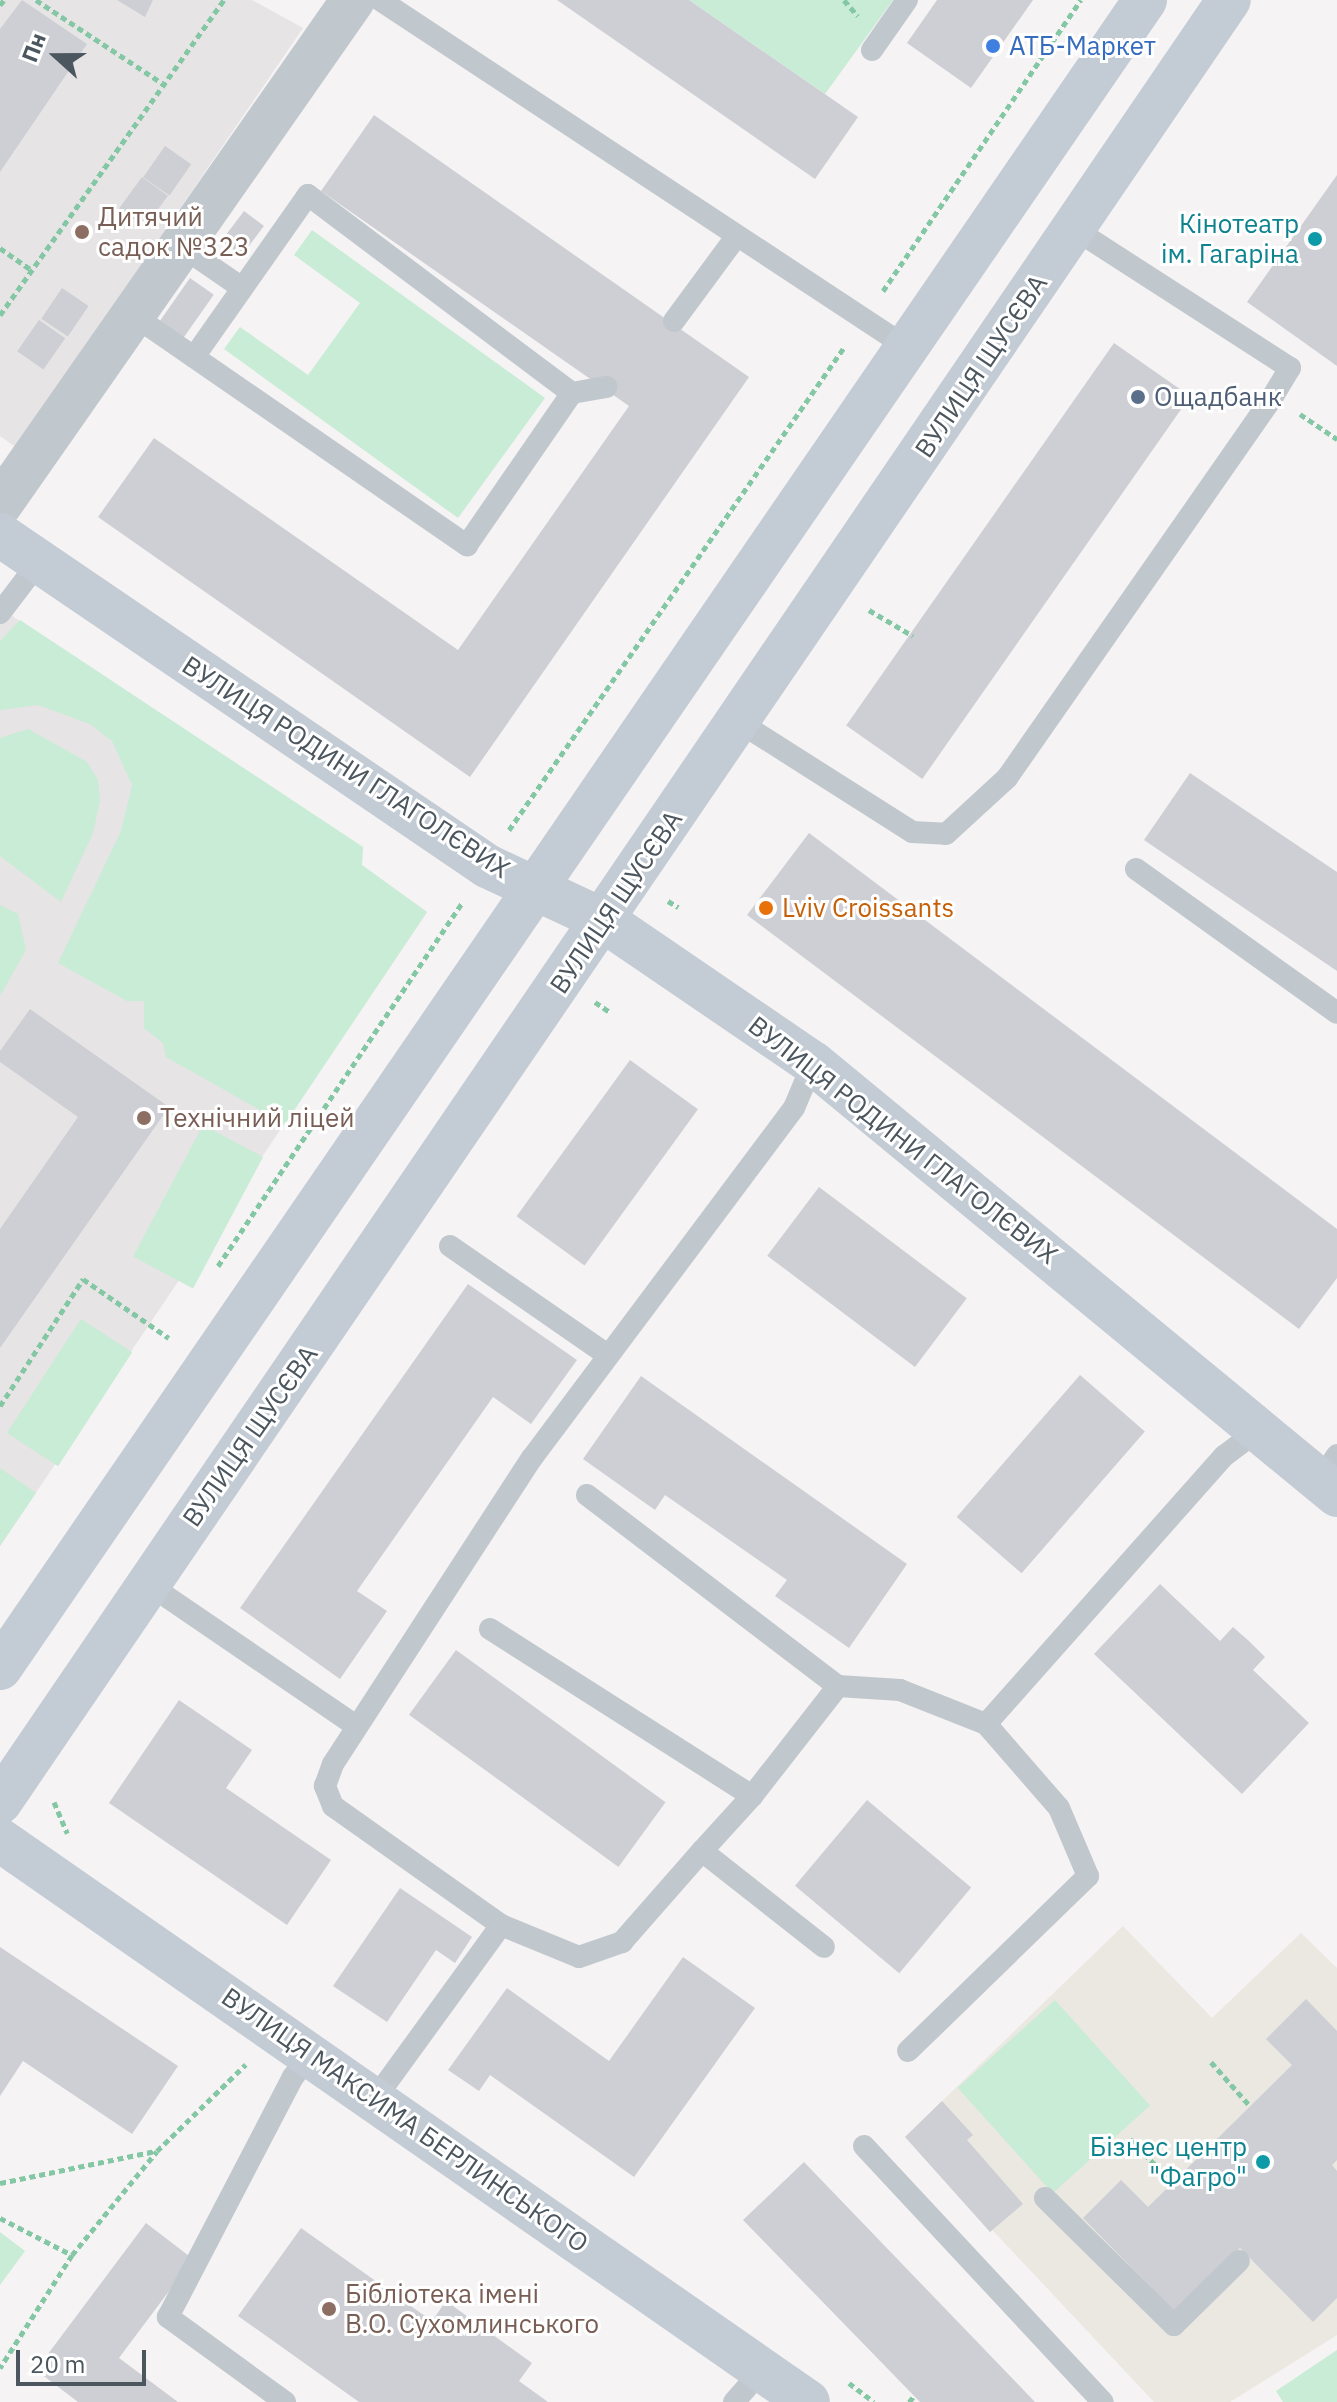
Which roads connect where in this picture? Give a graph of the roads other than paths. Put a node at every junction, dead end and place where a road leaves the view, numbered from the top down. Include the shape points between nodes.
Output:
1 (353, 0) edge
2 (380, 0) edge
3 (907, 0) edge
4 (1145, 0) edge
5 (1229, 0) edge
6 (872, 50) dead end
7 (1074, 229) junction
8 (736, 237) junction
9 (181, 246) junction
10 (242, 288) junction
11 (133, 315) junction
12 (674, 321) dead end
13 (905, 346) junction
14 (194, 357) junction
15 (606, 387) dead end
16 (572, 393) junction
17 (0, 505) edge
18 (0, 535) edge
19 (39, 562) junction
20 (0, 613) edge
21 (739, 722) junction
22 (1136, 869) dead end
23 (535, 888) junction
24 (603, 920) junction
25 (1337, 1013) edge
26 (813, 1063) junction
27 (450, 1246) dead end
28 (606, 1354) junction
29 (1260, 1429) junction
30 (1332, 1476) edge
31 (587, 1495) dead end
32 (148, 1584) junction
33 (490, 1629) dead end
34 (0, 1668) edge
35 (838, 1686) junction
36 (986, 1724) junction
37 (356, 1726) junction
38 (752, 1796) junction
39 (0, 1802) edge
40 (0, 1840) edge
41 (702, 1851) junction
42 (501, 1925) junction
43 (824, 1947) dead end
44 (908, 2051) dead end
45 (311, 2055) junction
46 (374, 2100) junction
47 (864, 2146) dead end
48 (1045, 2198) dead end
49 (1239, 2261) dead end
50 (764, 2368) junction
51 (285, 2402) edge
52 (734, 2402) edge
53 (808, 2402) edge
54 (1103, 2402) edge

1 - 9 street
2 - 8 lane
3 - 6 lane
4 - 13 main road
5 - 7 main road, ВУЛИЦЯ ЩУСЄВА
7 - 21 main road, ВУЛИЦЯ ЩУСЄВА
7 - 21 lane via 1290,368 1273,396 1007,778 946,834 912,832
8 - 12 lane
8 - 13 lane
9 - 10 lane
9 - 11 street
10 - 14 lane
10 - 16 lane via 308,195
11 - 14 lane
11 - 17 street
13 - 23 main road
14 - 16 lane via 467,545
15 - 16 lane
18 - 19 main road, ВУЛИЦЯ РОДИНИ ГЛАГОЛЄВИХ
19 - 20 lane
19 - 23 main road, ВУЛИЦЯ РОДИНИ ГЛАГОЛЄВИХ via 487,866
21 - 24 main road, ВУЛИЦЯ ЩУСЄВА
22 - 25 lane
23 - 24 main road, ВУЛИЦЯ РОДИНИ ГЛАГОЛЄВИХ
23 - 34 main road
24 - 26 main road, ВУЛИЦЯ РОДИНИ ГЛАГОЛЄВИХ
24 - 32 main road, ВУЛИЦЯ ЩУСЄВА
26 - 28 lane via 794,1108
26 - 29 main road, ВУЛИЦЯ РОДИНИ ГЛАГОЛЄВИХ
27 - 28 lane
28 - 37 lane
29 - 30 main road, ВУЛИЦЯ РОДИНИ ГЛАГОЛЄВИХ
29 - 36 lane via 1224,1456
31 - 35 lane
32 - 37 lane
32 - 39 main road, ВУЛИЦЯ ЩУСЄВА
33 - 38 lane
35 - 36 lane via 900,1690
35 - 38 lane
36 - 44 lane via 1059,1808 1088,1876
37 - 42 lane via 325,1786 333,1806
38 - 41 lane
40 - 45 main road, ВУЛИЦЯ МАКСИМА БЕРЛИНСЬКОГО
41 - 42 lane via 622,1942 579,1957
41 - 43 lane
42 - 46 lane
45 - 46 main road, ВУЛИЦЯ МАКСИМА БЕРЛИНСЬКОГО
45 - 51 lane via 293,2077 168,2317
46 - 50 main road, ВУЛИЦЯ МАКСИМА БЕРЛИНСЬКОГО
47 - 54 lane
48 - 49 lane via 1174,2325
50 - 52 lane
50 - 53 main road, ВУЛИЦЯ МАКСИМА БЕРЛИНСЬКОГО

